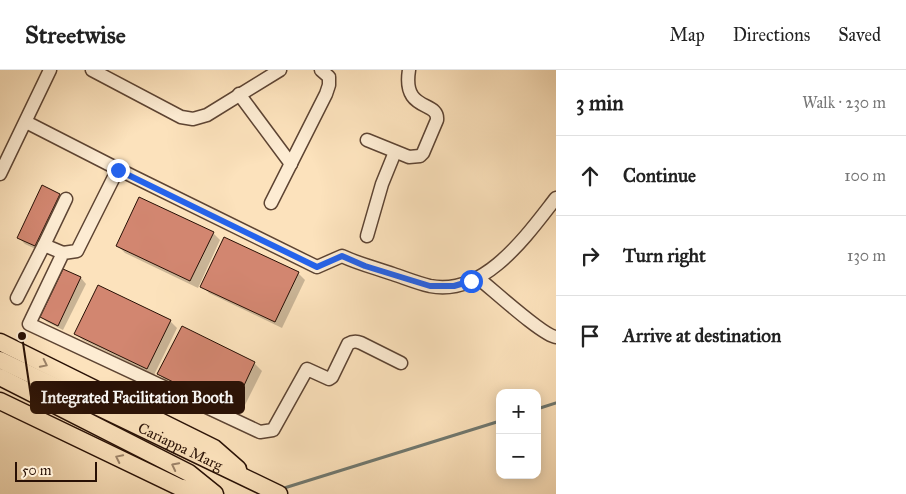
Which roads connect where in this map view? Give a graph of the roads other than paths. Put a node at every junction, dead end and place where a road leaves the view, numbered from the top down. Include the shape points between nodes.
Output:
1 (50, 70) edge
2 (92, 70) edge
3 (280, 70) edge
4 (321, 70) edge
5 (409, 70) edge
6 (239, 94) junction
7 (26, 122) junction
8 (367, 140) dead end
9 (395, 152) junction
10 (291, 164) junction
11 (118, 170) junction
12 (0, 174) edge
13 (556, 198) edge
14 (66, 199) dead end
15 (271, 203) dead end
16 (367, 236) dead end
17 (44, 244) junction
18 (63, 253) junction
19 (478, 278) junction
20 (17, 298) dead end
21 (556, 337) edge
22 (0, 342) edge
23 (0, 360) edge
24 (401, 363) dead end
25 (0, 377) edge
26 (0, 401) edge
27 (250, 481) junction
28 (214, 494) edge
29 (278, 494) edge

1 - 7 street
2 - 6 street via 181,118 207,115
3 - 6 street
4 - 10 street via 329,77 330,85
5 - 9 street via 411,96 438,115 420,156 410,157
6 - 10 street
7 - 11 street
7 - 12 street
8 - 9 street
9 - 16 street
10 - 15 street
11 - 18 street via 77,251
11 - 19 street via 317,267 342,256 430,286 454,286
13 - 19 street via 528,234
14 - 17 street
17 - 18 street
17 - 20 street
18 - 24 street via 29,324 260,432 274,430 307,368 329,379 352,342 357,341
19 - 21 street via 538,327
22 -> 27 main road via 214,448
23 - 27 main road, Cariappa Marg
28 -> 25 main road, Cariappa Marg via 189,473
28 -> 26 main road via 179,487
27 - 29 main road, Cariappa Marg

